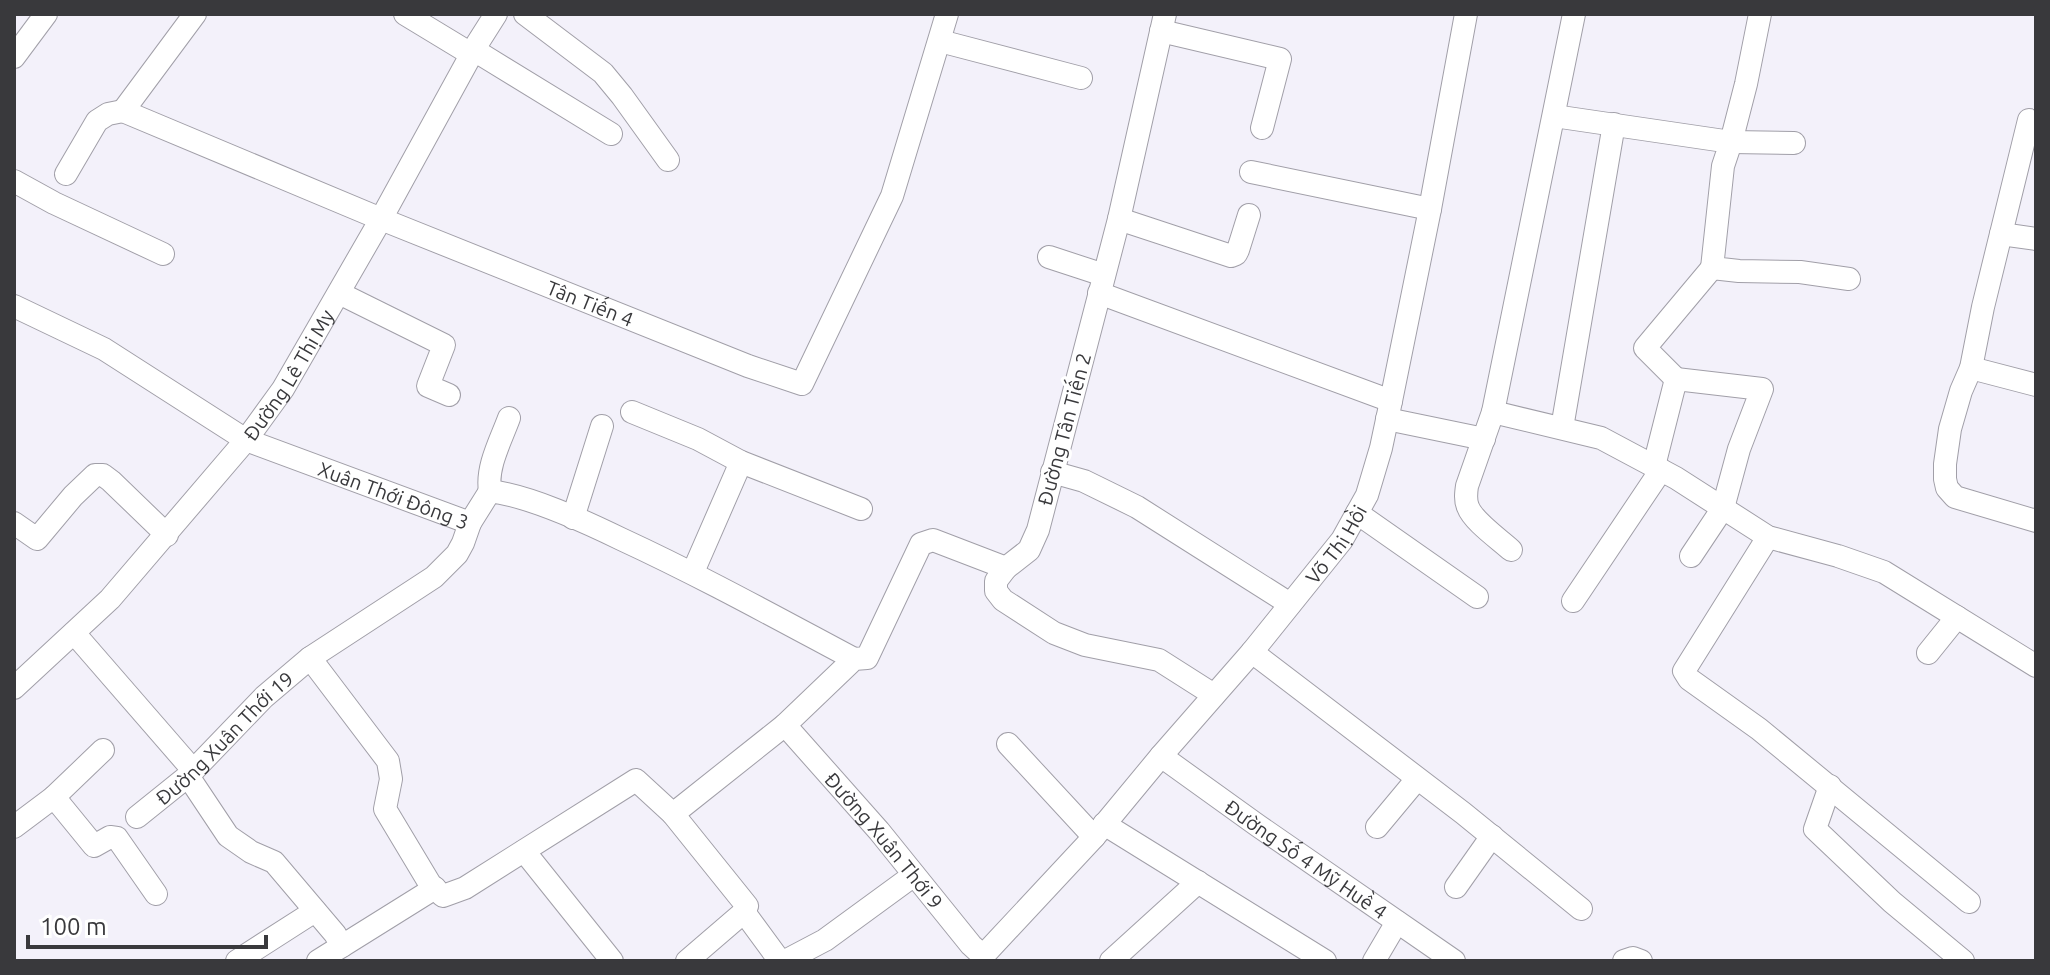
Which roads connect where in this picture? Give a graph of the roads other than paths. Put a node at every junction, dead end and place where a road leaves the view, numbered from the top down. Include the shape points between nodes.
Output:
1 (46, 14) edge
2 (195, 14) edge
3 (405, 14) edge
4 (496, 14) edge
5 (525, 14) edge
6 (947, 14) edge
7 (1466, 14) edge
8 (1574, 14) edge
9 (1760, 14) edge
10 (1163, 23) edge
11 (940, 41) junction
12 (473, 52) junction
13 (14, 57) edge
14 (1081, 78) dead end
15 (123, 111) junction
16 (1554, 116) junction
17 (2029, 120) dead end
18 (1614, 124) junction
19 (1262, 128) dead end
20 (611, 134) dead end
21 (1731, 142) junction
22 (1794, 143) dead end
23 (668, 160) dead end
24 (1251, 172) dead end
25 (66, 174) dead end
26 (14, 181) edge
27 (1430, 209) junction
28 (1249, 215) dead end
29 (381, 219) junction
30 (1119, 219) junction
31 (2001, 234) junction
32 (2036, 239) edge
33 (163, 254) dead end
34 (1049, 257) dead end
35 (1712, 268) junction
36 (1849, 279) dead end
37 (1102, 284) junction
38 (339, 293) junction
39 (14, 306) edge
40 (1971, 368) junction
41 (1676, 379) junction
42 (2036, 385) edge
43 (449, 395) dead end
44 (1389, 410) junction
45 (632, 412) dead end
46 (1493, 412) junction
47 (509, 418) dead end
48 (602, 426) dead end
49 (1562, 428) junction
50 (1484, 439) junction
51 (246, 440) junction
52 (741, 462) junction
53 (1658, 468) junction
54 (1052, 472) junction
55 (490, 491) junction
56 (1723, 508) junction
57 (861, 509) dead end
58 (1357, 513) junction
59 (573, 518) junction
60 (2036, 521) edge
61 (14, 523) edge
62 (470, 523) junction
63 (167, 535) junction
64 (1768, 537) junction
65 (1511, 550) dead end
66 (1691, 556) dead end
67 (1006, 568) junction
68 (693, 572) junction
69 (1477, 597) dead end
70 (1573, 601) dead end
71 (1290, 604) junction
72 (1957, 617) junction
73 (74, 633) junction
74 (1252, 652) junction
75 (1928, 653) dead end
76 (310, 658) junction
77 (854, 659) junction
78 (2036, 666) edge
79 (14, 688) edge
80 (1214, 695) junction
81 (785, 725) junction
82 (1008, 744) dead end
83 (103, 750) dead end
84 (1161, 756) junction
85 (190, 773) junction
86 (1417, 779) junction
87 (1830, 786) junction
88 (54, 797) junction
89 (673, 814) junction
90 (137, 817) dead end
91 (14, 827) edge
92 (1377, 827) dead end
93 (1099, 831) junction
94 (1492, 836) junction
95 (524, 851) junction
96 (914, 875) junction
97 (1198, 882) junction
98 (1456, 887) dead end
99 (435, 888) junction
100 (156, 894) dead end
101 (1969, 902) dead end
102 (1581, 909) dead end
103 (315, 911) junction
104 (744, 912) junction
105 (1397, 922) junction
106 (342, 946) junction
107 (984, 958) edge
108 (237, 961) edge
109 (318, 961) edge
110 (612, 961) edge
111 (687, 961) edge
112 (1111, 961) edge
113 (1325, 961) edge
114 (1374, 961) edge
115 (1454, 961) edge
116 (1624, 961) edge
117 (1641, 961) edge
118 (1963, 961) edge

1 - 13 street
2 - 15 street
3 - 12 street
4 - 12 street, Đường Lê Thị My
5 - 23 street via 603,73
6 - 11 street, Tân Tiến 4
7 - 27 street, Võ Thị Hồi
8 - 16 street
9 - 21 street
10 - 19 street via 1280,59
10 - 30 street, Đường Tân Tiến 2
11 - 14 street
11 - 29 street, Tân Tiến 4 via 892,196 802,384
12 - 20 street
12 - 29 street, Đường Lê Thị My
15 - 25 street via 97,121
15 - 29 street, Tân Tiến 4
16 - 18 street
16 - 46 street
17 - 31 street
18 - 21 street
18 - 49 street
21 - 22 street
21 - 35 street via 1723,166
24 - 27 street
26 - 33 street
27 - 44 street, Võ Thị Hồi
28 - 30 street via 1231,256
29 - 38 street, Đường Lê Thị My
30 - 37 street, Đường Tân Tiến 2
31 - 32 street
31 - 40 street
34 - 37 street
35 - 36 street
35 - 41 street via 1645,348
37 - 44 street
37 - 54 street, Đường Tân Tiến 2
38 - 43 street via 444,345 428,386
38 - 51 street, Đường Lê Thị My via 283,389
39 - 51 street, Xuân Thới Đông 3 via 104,349
40 - 42 street
40 - 60 street via 1950,429 1947,488 1955,497
41 - 53 street
41 - 56 street via 1762,389
44 - 50 street
44 - 58 street, Võ Thị Hồi via 1367,495
45 - 52 street
46 - 49 street
46 - 50 street
47 - 55 street via 490,471
48 - 59 street
49 - 53 street via 1601,438
50 - 65 street via 1467,486 1468,507
51 - 62 street, Xuân Thới Đông 3
51 - 63 street, Đường Lê Thị My
52 - 57 street
52 - 68 street
53 - 56 street
53 - 70 street
54 - 67 street, Đường Tân Tiến 2 via 1029,550
54 - 71 street via 1137,507
55 - 59 street, Xuân Thới Đông 3
55 - 62 street, Xuân Thới Đông 3
56 - 64 street
56 - 66 street
58 - 69 street
58 - 71 street, Võ Thị Hồi
59 - 68 street, Xuân Thới Đông 3
61 - 63 street via 37,539 84,485 103,475
62 - 76 street, Đường Xuân Thới 19 via 457,554 434,577
63 - 73 street, Đường Lê Thị My
64 - 72 street via 1884,572
64 - 87 street via 1684,671
67 - 77 street via 933,540 921,544 867,658
67 - 80 street via 996,591 1054,633 1159,660
68 - 77 street, Xuân Thới Đông 3
71 - 74 street, Võ Thị Hồi
72 - 75 street
72 - 78 street
73 - 79 street, Đường Lê Thị My
73 - 85 street
74 - 80 street, Võ Thị Hồi
74 - 86 street
76 - 85 street, Đường Xuân Thới 19
76 - 99 street via 388,761 391,779 385,809
77 - 81 street
80 - 84 street, Võ Thị Hồi
81 - 89 street
81 - 96 street, Đường Xuân Thới 9
82 - 93 street
83 - 88 street
84 - 93 street, Võ Thị Hồi
84 - 105 street, Đường Số 4 Mỹ Huề 4
85 - 90 street, Đường Xuân Thới 19
85 - 103 street via 228,836 274,862
86 - 92 street
86 - 94 street
87 - 101 street
87 - 118 street via 1815,829
88 - 91 street
88 - 100 street via 94,846 117,838
89 - 95 street via 636,780
89 - 104 street via 746,903
93 - 97 street
93 - 107 street, Võ Thị Hồi
94 - 98 street
94 - 102 street
95 - 99 street via 465,888 443,896
95 - 110 street
96 - 104 street via 825,940 787,960 777,957
96 - 107 street, Đường Xuân Thới 9
97 - 112 street
97 - 113 street
99 - 106 street
103 - 106 street
103 - 108 street
104 - 111 street
105 - 114 street
105 - 115 street, Đường Số 4 Mỹ Huề 4
106 - 109 street
116 - 117 street

